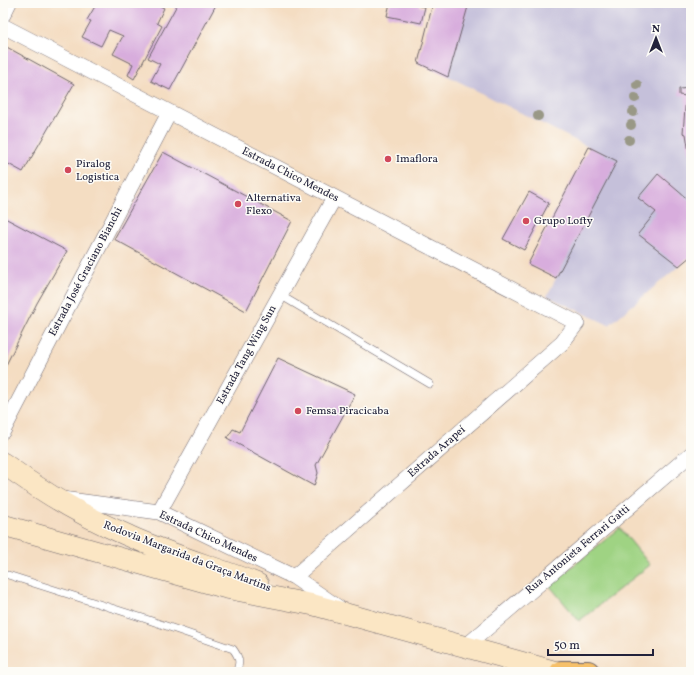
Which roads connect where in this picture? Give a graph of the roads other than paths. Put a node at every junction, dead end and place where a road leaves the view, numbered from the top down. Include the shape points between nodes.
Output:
1 (9, 3) edge
2 (3, 15) edge
3 (3, 26) edge
4 (169, 113) junction
5 (334, 198) junction
6 (280, 295) junction
7 (577, 323) joint
8 (430, 384) dead end
9 (5, 423) edge
10 (691, 454) edge
11 (3, 463) edge
12 (53, 497) junction
13 (159, 512) junction
14 (3, 525) edge
15 (8, 575) dead end
16 (294, 577) junction
17 (314, 605) junction
18 (350, 615) junction
19 (465, 647) junction
20 (236, 672) edge
21 (557, 672) edge
22 (561, 672) edge
23 (588, 672) edge

1 - 2 street
3 - 4 street, Estrada Chico Mendes
4 - 5 street, Estrada Chico Mendes
4 - 9 street, Estrada José Graciano Bianchi
5 - 6 street, Estrada Tang Wing Sun
5 - 7 street, Estrada Chico Mendes
6 - 8 lane
6 - 13 street, Estrada Tang Wing Sun
7 - 16 street, Estrada Arapeí via 562,343
10 - 19 street, Rua Antonieta Ferrari Gatti
11 - 12 main road, Rodovia Margarida da Graça Martins
12 - 13 street, Estrada Chico Mendes
12 - 17 main road, Rodovia Margarida da Graça Martins via 130,537
13 - 16 street, Estrada Chico Mendes
14 - 17 main road, Rodovia Margarida da Graça Martins via 226,588
15 - 20 lane via 233,649 239,656
16 - 18 street, Estrada Chico Mendes
17 - 18 main road, Rodovia Margarida da Graça Martins
18 - 19 main road, Rodovia Margarida da Graça Martins
19 - 21 main road, Rodovia Margarida da Graça Martins
22 - 23 highway

